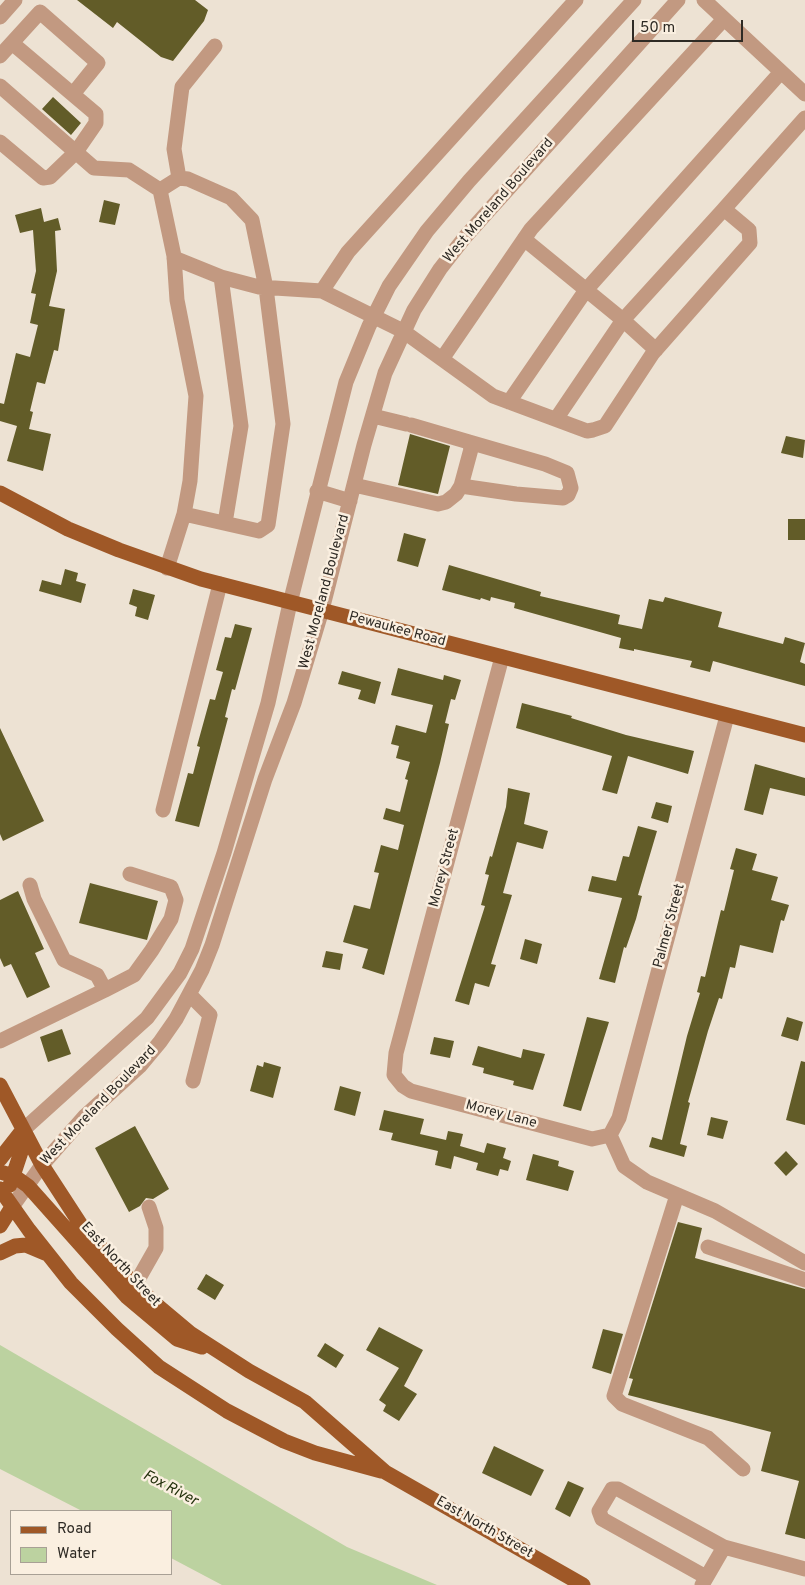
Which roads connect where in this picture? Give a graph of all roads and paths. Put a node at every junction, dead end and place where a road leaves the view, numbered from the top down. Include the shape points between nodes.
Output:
1 (15, 0) edge
2 (576, 0) edge
3 (634, 0) edge
4 (678, 0) edge
5 (704, 0) edge
6 (0, 17) edge
7 (724, 18) junction
8 (12, 43) junction
9 (215, 46) dead end
10 (0, 56) edge
11 (781, 72) junction
12 (0, 86) edge
13 (73, 94) junction
14 (805, 94) edge
15 (805, 118) edge
16 (0, 142) edge
17 (76, 152) junction
18 (179, 178) junction
19 (160, 190) junction
20 (724, 209) junction
21 (524, 239) junction
22 (174, 258) junction
23 (221, 277) junction
24 (266, 288) junction
25 (322, 290) junction
26 (586, 290) junction
27 (373, 317) junction
28 (623, 320) junction
29 (403, 331) junction
30 (656, 350) junction
31 (442, 359) junction
32 (509, 402) junction
33 (373, 416) junction
34 (556, 419) junction
35 (469, 442) junction
36 (354, 485) junction
37 (461, 486) junction
38 (318, 491) junction
39 (0, 494) edge
40 (350, 501) junction
41 (184, 514) junction
42 (224, 523) junction
43 (167, 568) junction
44 (220, 584) junction
45 (290, 603) junction
46 (322, 610) junction
47 (502, 658) junction
48 (727, 716) junction
49 (805, 735) edge
50 (163, 810) dead end
51 (130, 874) dead end
52 (30, 885) dead end
53 (105, 990) junction
54 (190, 995) junction
55 (0, 1042) edge
56 (396, 1079) joint
57 (193, 1081) dead end
58 (0, 1085) edge
59 (22, 1131) junction
60 (610, 1135) junction
61 (0, 1159) edge
62 (42, 1165) junction
63 (7, 1174) edge
64 (28, 1186) junction
65 (676, 1195) junction
66 (4, 1199) edge
67 (149, 1207) dead end
68 (0, 1226) edge
69 (708, 1247) dead end
70 (0, 1253) edge
71 (49, 1255) junction
72 (805, 1264) edge
73 (805, 1280) edge
74 (135, 1285) junction
75 (225, 1355) junction
76 (743, 1469) dead end
77 (385, 1472) junction
78 (724, 1547) junction
79 (805, 1569) edge
80 (704, 1581) edge
81 (583, 1585) edge

1 - 6 street
2 - 25 street via 348,252
3 - 27 street, West Moreland Boulevard via 427,231
4 - 29 street, West Moreland Boulevard via 465,237 440,269
5 - 7 street
7 - 11 street
7 - 21 street
8 - 10 street
8 - 13 street
8 - 13 street via 40,12 98,63
9 - 18 street via 182,87 174,149
11 - 14 street
11 - 26 street
12 - 17 street
13 - 17 street via 96,114 96,124
15 - 20 street
16 - 17 street via 43,178 50,177
17 - 19 street via 94,168 129,170
18 - 19 street
18 - 24 street via 231,198 252,220
19 - 22 street
20 - 28 street
20 - 30 street via 749,230 750,243
21 - 26 street
21 - 31 street
22 - 23 street
22 - 41 street via 177,300 196,396 190,481
23 - 24 street
23 - 42 street via 241,426
24 - 25 street
24 - 42 street via 284,424 268,525 259,531
25 - 27 street
26 - 28 street
26 - 32 street
27 - 29 street
27 - 38 street, West Moreland Boulevard via 346,382
28 - 30 street
28 - 34 street
29 - 31 street
29 - 33 street, West Moreland Boulevard via 385,373
30 - 34 street via 604,426 587,430
31 - 32 street via 480,388
32 - 34 street
33 - 35 street
33 - 36 street, West Moreland Boulevard
35 - 37 street via 471,449
35 - 37 street via 567,473 571,488 563,498
36 - 37 street via 438,504 446,502
36 - 40 street, West Moreland Boulevard
38 - 40 street
38 - 45 street, West Moreland Boulevard
39 - 43 main road, Pewaukee Road via 68,529
40 - 46 street, West Moreland Boulevard
41 - 42 street
41 - 43 street
43 - 44 main road, Pewaukee Road
44 - 45 main road, Pewaukee Road
44 - 50 street
45 - 46 main road, Pewaukee Road
45 - 59 street, West Moreland Boulevard via 268,703 221,862 192,949 180,973 147,1018
46 - 47 main road, Pewaukee Road
46 - 54 street, West Moreland Boulevard via 294,704 265,779 212,945
47 - 48 main road, Pewaukee Road
47 - 56 street, Morey Street via 396,1053 393,1066
48 - 49 main road, Pewaukee Road
48 - 60 street, Palmer Street via 619,1118
51 - 53 street via 171,887 176,900 171,919 134,975
52 - 53 street via 64,960 97,975
53 - 55 street
54 - 57 street via 210,1015
54 - 62 street, West Moreland Boulevard via 140,1066 85,1116
56 - 60 street, Morey Lane via 411,1091 592,1139
58 - 59 main road, East North Street
59 - 61 main road, West Moreland Boulevard
59 - 62 main road, East North Street
59 - 63 main road via 21,1152
60 - 65 street via 624,1166 647,1182
62 - 64 street, West Moreland Boulevard
62 - 74 main road, East North Street via 81,1225
63 - 64 main road
63 - 66 main road
64 - 66 street, West Moreland Boulevard
64 - 75 main road via 127,1297 177,1339
65 - 72 street via 715,1211
65 - 76 street via 614,1396 622,1404 708,1438
66 - 68 main road
66 - 71 main road, East North Street
67 - 74 street via 156,1228 156,1248
69 - 73 street
70 - 71 main road via 26,1245
71 - 77 main road, East North Street via 91,1304 159,1367 227,1411 284,1441 315,1453
74 - 75 main road, East North Street via 190,1333
75 - 77 main road, East North Street via 304,1402
77 - 81 main road, East North Street
78 - 79 street
78 - 80 street
78 - 80 street via 618,1489 612,1490 599,1511 602,1519

